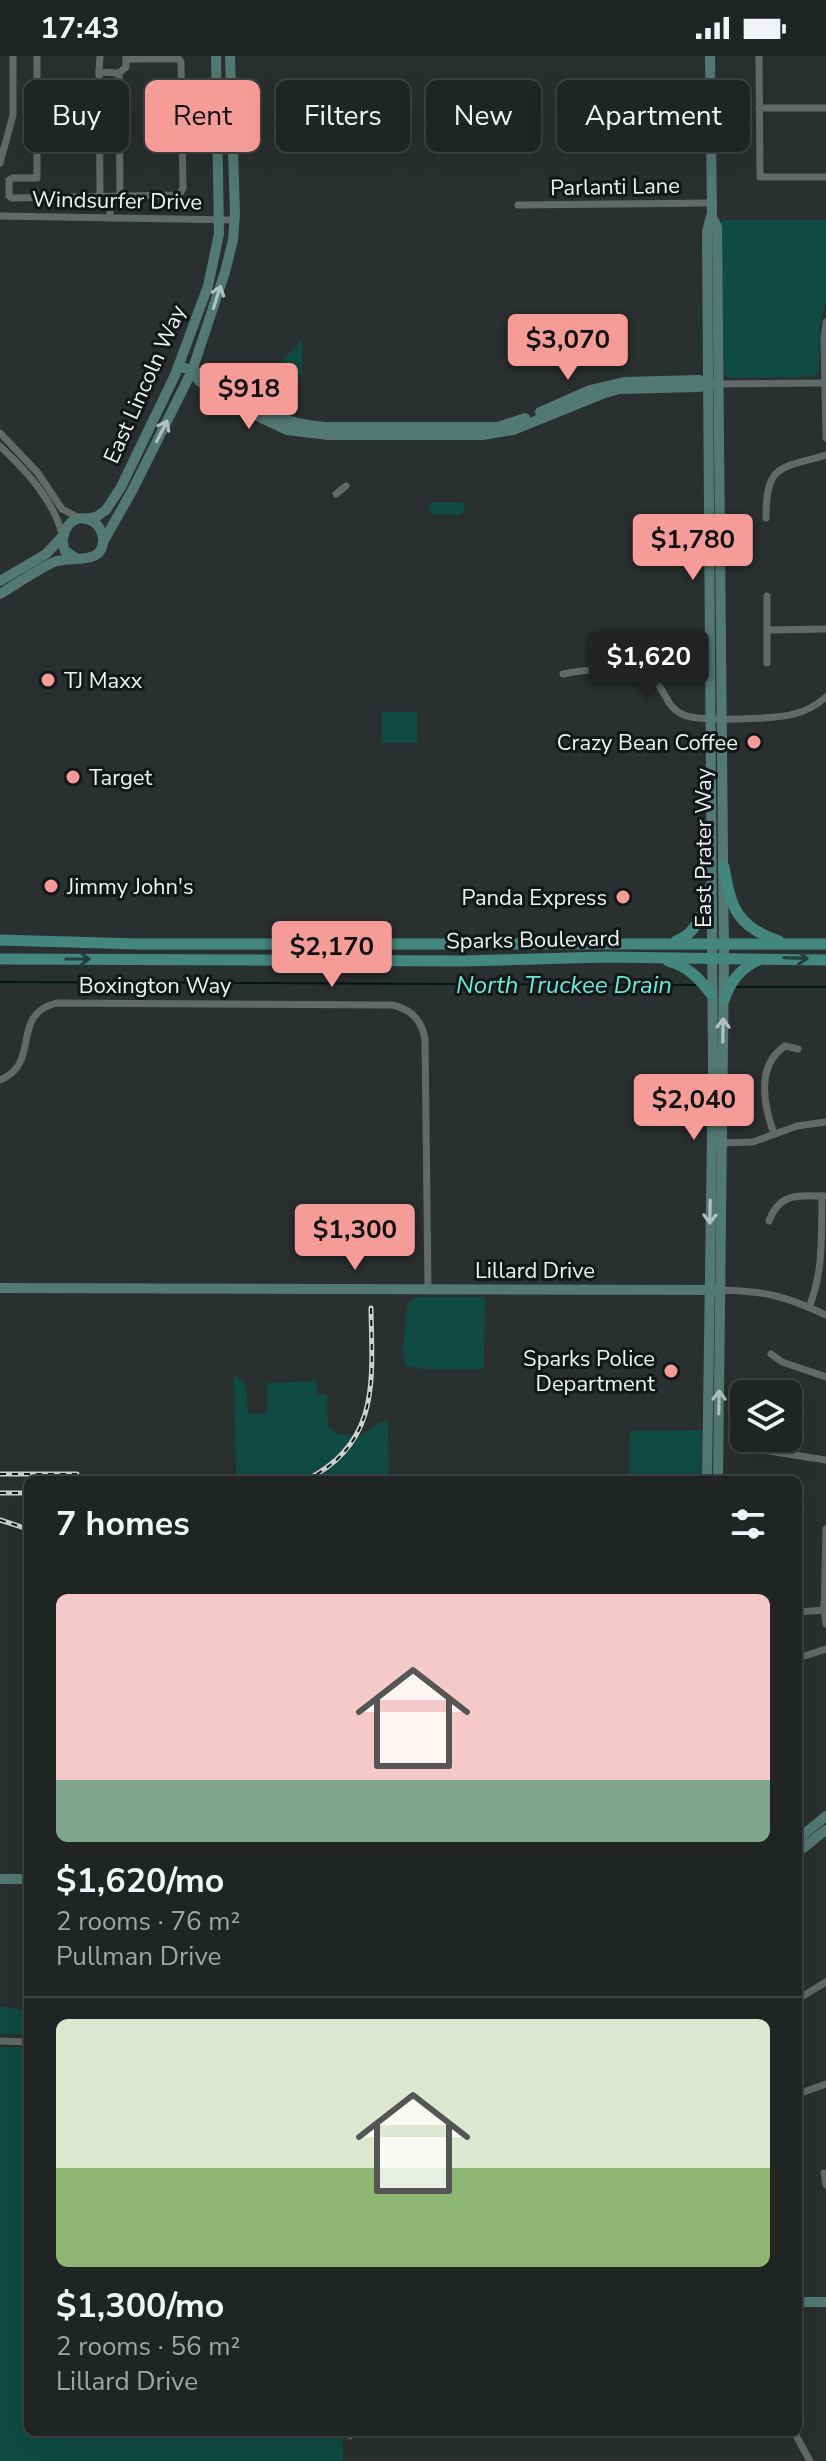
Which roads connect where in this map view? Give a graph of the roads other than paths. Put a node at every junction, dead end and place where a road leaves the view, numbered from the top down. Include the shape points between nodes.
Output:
1 (13, 56) edge
2 (37, 56) edge
3 (100, 56) edge
4 (216, 56) edge
5 (230, 56) edge
6 (710, 56) edge
7 (759, 56) edge
8 (126, 58) edge
9 (99, 72) junction
10 (119, 73) junction
11 (759, 108) junction
12 (826, 108) edge
13 (0, 163) edge
14 (826, 177) edge
15 (37, 178) junction
16 (120, 196) junction
17 (100, 197) junction
18 (110, 197) junction
19 (37, 198) junction
20 (712, 203) junction
21 (518, 205) dead end
22 (0, 216) edge
23 (110, 218) junction
24 (220, 220) junction
25 (234, 220) junction
26 (826, 322) edge
27 (179, 366) junction
28 (192, 371) junction
29 (825, 383) edge
30 (714, 384) junction
31 (0, 433) edge
32 (826, 438) edge
33 (0, 446) edge
34 (826, 455) edge
35 (346, 486) dead end
36 (336, 494) dead end
37 (766, 518) dead end
38 (83, 519) junction
39 (62, 536) junction
40 (103, 542) junction
41 (77, 559) junction
42 (0, 581) edge
43 (0, 594) edge
44 (767, 596) dead end
45 (826, 629) edge
46 (767, 630) junction
47 (767, 663) dead end
48 (563, 674) dead end
49 (826, 697) edge
50 (717, 718) junction
51 (724, 867) junction
52 (710, 887) junction
53 (0, 940) edge
54 (600, 943) junction
55 (665, 944) junction
56 (711, 944) junction
57 (724, 944) junction
58 (791, 944) junction
59 (826, 944) edge
60 (309, 945) junction
61 (652, 957) junction
62 (711, 958) junction
63 (724, 958) junction
64 (765, 958) junction
65 (0, 959) edge
66 (152, 959) junction
67 (527, 959) junction
68 (826, 960) edge
69 (711, 994) junction
70 (724, 1000) junction
71 (798, 1049) dead end
72 (0, 1080) edge
73 (826, 1122) edge
74 (774, 1134) junction
75 (717, 1143) junction
76 (824, 1196) edge
77 (769, 1221) dead end
78 (0, 1288) edge
79 (428, 1289) junction
80 (715, 1290) junction
81 (809, 1307) junction
82 (826, 1315) edge
83 (771, 1354) dead end
84 (826, 1377) edge
85 (775, 1452) edge
86 (826, 1460) edge
87 (707, 1476) edge
88 (718, 1476) edge
89 (826, 1529) edge
90 (825, 1560) edge
91 (824, 1610) junction
92 (802, 1612) edge
93 (826, 1624) edge
94 (826, 1649) edge
95 (802, 1657) edge
96 (825, 1817) edge
97 (802, 1828) edge
98 (826, 1830) edge
99 (802, 1836) edge
100 (802, 1849) edge
101 (0, 1879) edge
102 (24, 1879) edge
103 (826, 1982) edge
104 (802, 1997) edge
105 (0, 2041) edge
106 (24, 2042) edge
107 (826, 2084) edge
108 (802, 2093) edge
109 (823, 2172) edge
110 (826, 2185) edge
111 (802, 2302) edge
112 (826, 2302) edge
113 (796, 2436) edge
114 (810, 2461) edge

1 - 13 street via 13,115
2 - 15 street
3 - 9 street
4 - 24 street, East Lincoln Way
5 - 25 street, East Lincoln Way
6 - 20 street, East Prater Way
7 - 11 street
8 - 10 street
8 - 16 street via 181,62 183,188 179,195
9 - 10 street
9 - 17 street
10 - 16 street
11 - 12 street
11 - 14 street via 760,177
15 - 19 street
15 - 19 street via 9,180 9,196
16 - 18 street
17 - 18 street
17 - 19 street
18 - 23 street
20 - 21 street, Parlanti Lane
20 - 30 street, East Prater Way via 707,231
22 - 23 street, Windsurfer Drive
23 - 24 street, Windsurfer Drive
24 - 25 street, Windsurfer Drive
24 - 27 street, East Lincoln Way via 208,286
28 -> 25 street, East Lincoln Way via 225,272
26 - 29 street
27 - 28 street
27 - 38 street, East Lincoln Way via 117,494 101,515
28 - 30 street via 199,381 261,418 287,430 329,435 492,434 619,389
40 -> 28 street, East Lincoln Way
29 - 30 street
29 - 32 street
30 - 50 street, East Prater Way
31 - 38 street via 38,473 62,509
33 - 39 street via 57,514
34 - 37 street via 783,468 772,477
35 - 36 street
38 - 39 street via 70,523
38 - 40 street via 99,527
39 - 41 street via 65,551
39 - 42 street via 46,554
40 - 41 street via 92,557
41 - 43 street via 58,560
44 - 46 street
45 - 46 street
46 - 47 street
48 - 50 street via 638,672 657,683 681,714
49 - 50 street via 792,715
50 - 51 street, East Prater Way
50 - 52 street, East Prater Way
51 - 57 street, East Prater Way
51 - 58 main road via 733,905 744,923
52 - 55 main road via 704,912 688,935
52 - 56 street, East Prater Way
53 - 60 main road, Sparks Boulevard
54 - 55 main road, Sparks Boulevard
54 - 60 main road, Sparks Boulevard
54 - 67 main road via 594,949
55 - 56 main road, Sparks Boulevard
56 - 57 main road, Sparks Boulevard
56 - 62 street, East Prater Way
57 - 58 main road, Sparks Boulevard
57 - 63 street, East Prater Way
58 - 59 main road, Sparks Boulevard
60 - 66 main road via 289,952 182,951
61 - 62 main road, Sparks Boulevard
61 - 67 main road, Sparks Boulevard
61 - 69 main road via 684,967
62 - 63 main road, Sparks Boulevard
62 - 69 street, East Prater Way
63 - 64 main road, Sparks Boulevard
63 - 70 street, East Prater Way
64 -> 68 main road, Sparks Boulevard
64 - 70 main road via 741,970
65 -> 66 main road, Sparks Boulevard
66 - 67 main road, Sparks Boulevard
69 - 75 street, East Prater Way
75 -> 70 street, East Prater Way
71 - 74 street via 780,1050 766,1078 766,1109
72 - 79 street, Boxington Way via 21,1063 31,1019 56,1003 406,1009 421,1025 425,1039
73 - 74 street
74 - 75 street via 753,1142
75 - 80 street, East Prater Way
76 - 77 street via 786,1199
76 - 81 street via 821,1267
78 - 79 street, Lillard Drive
79 - 80 street, Lillard Drive
80 - 81 street, Lillard Drive via 768,1293
80 - 87 street, East Prater Way
88 -> 80 street, East Prater Way
81 - 82 street, Lillard Drive
83 - 84 street
85 - 86 street
89 - 90 street
90 - 91 street
91 - 92 street
91 - 93 street
94 - 95 street
96 - 97 street
96 - 99 street
98 - 100 street
101 - 102 street
103 - 104 street
105 - 106 street
107 - 108 street
109 - 110 street
111 - 112 street
113 - 114 street

